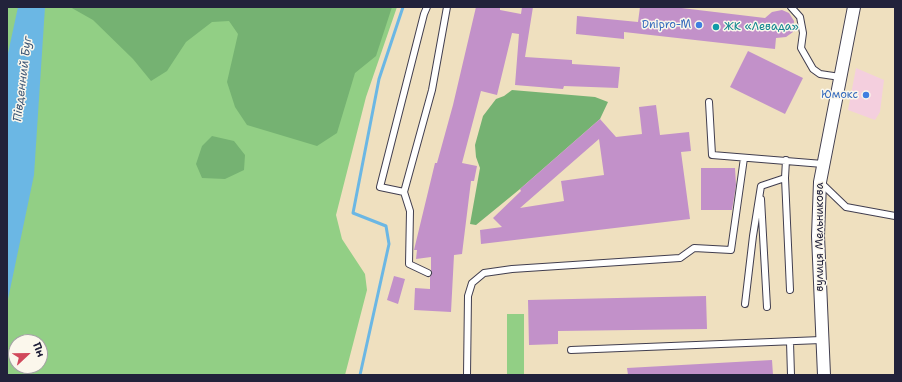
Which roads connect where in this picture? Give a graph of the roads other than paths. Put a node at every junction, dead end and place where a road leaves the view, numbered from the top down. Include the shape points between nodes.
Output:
1 (427, 7) edge
2 (447, 7) edge
3 (792, 7) edge
4 (854, 7) edge
5 (840, 77) junction
6 (709, 102) dead end
7 (744, 158) junction
8 (786, 160) junction
9 (823, 164) junction
10 (785, 178) junction
11 (820, 182) junction
12 (761, 186) junction
13 (404, 192) junction
14 (895, 216) edge
15 (428, 273) dead end
16 (790, 290) dead end
17 (745, 304) dead end
18 (767, 307) dead end
19 (822, 340) junction
20 (790, 342) junction
21 (571, 350) dead end
22 (467, 375) edge
23 (791, 375) edge
24 (824, 375) edge

1 - 13 lane via 380,187
2 - 13 lane via 432,90
3 - 5 lane via 800,17 803,33 801,48 813,69 820,74
4 - 5 street, вулиця Мельникова
5 - 9 street, вулиця Мельникова
6 - 7 lane via 712,155
7 - 8 lane
7 - 22 lane via 731,250 694,248 680,258 484,273 472,283 468,296
8 - 9 lane
8 - 10 lane
9 - 11 street, вулиця Мельникова
10 - 12 lane
10 - 16 lane
11 - 14 lane via 846,207
11 - 19 street, вулиця Мельникова via 818,236
12 - 17 lane
12 - 18 lane
13 - 15 lane via 410,211 409,264
19 - 20 lane
19 - 24 street, вулиця Мельникова
20 - 21 lane
20 - 23 lane

